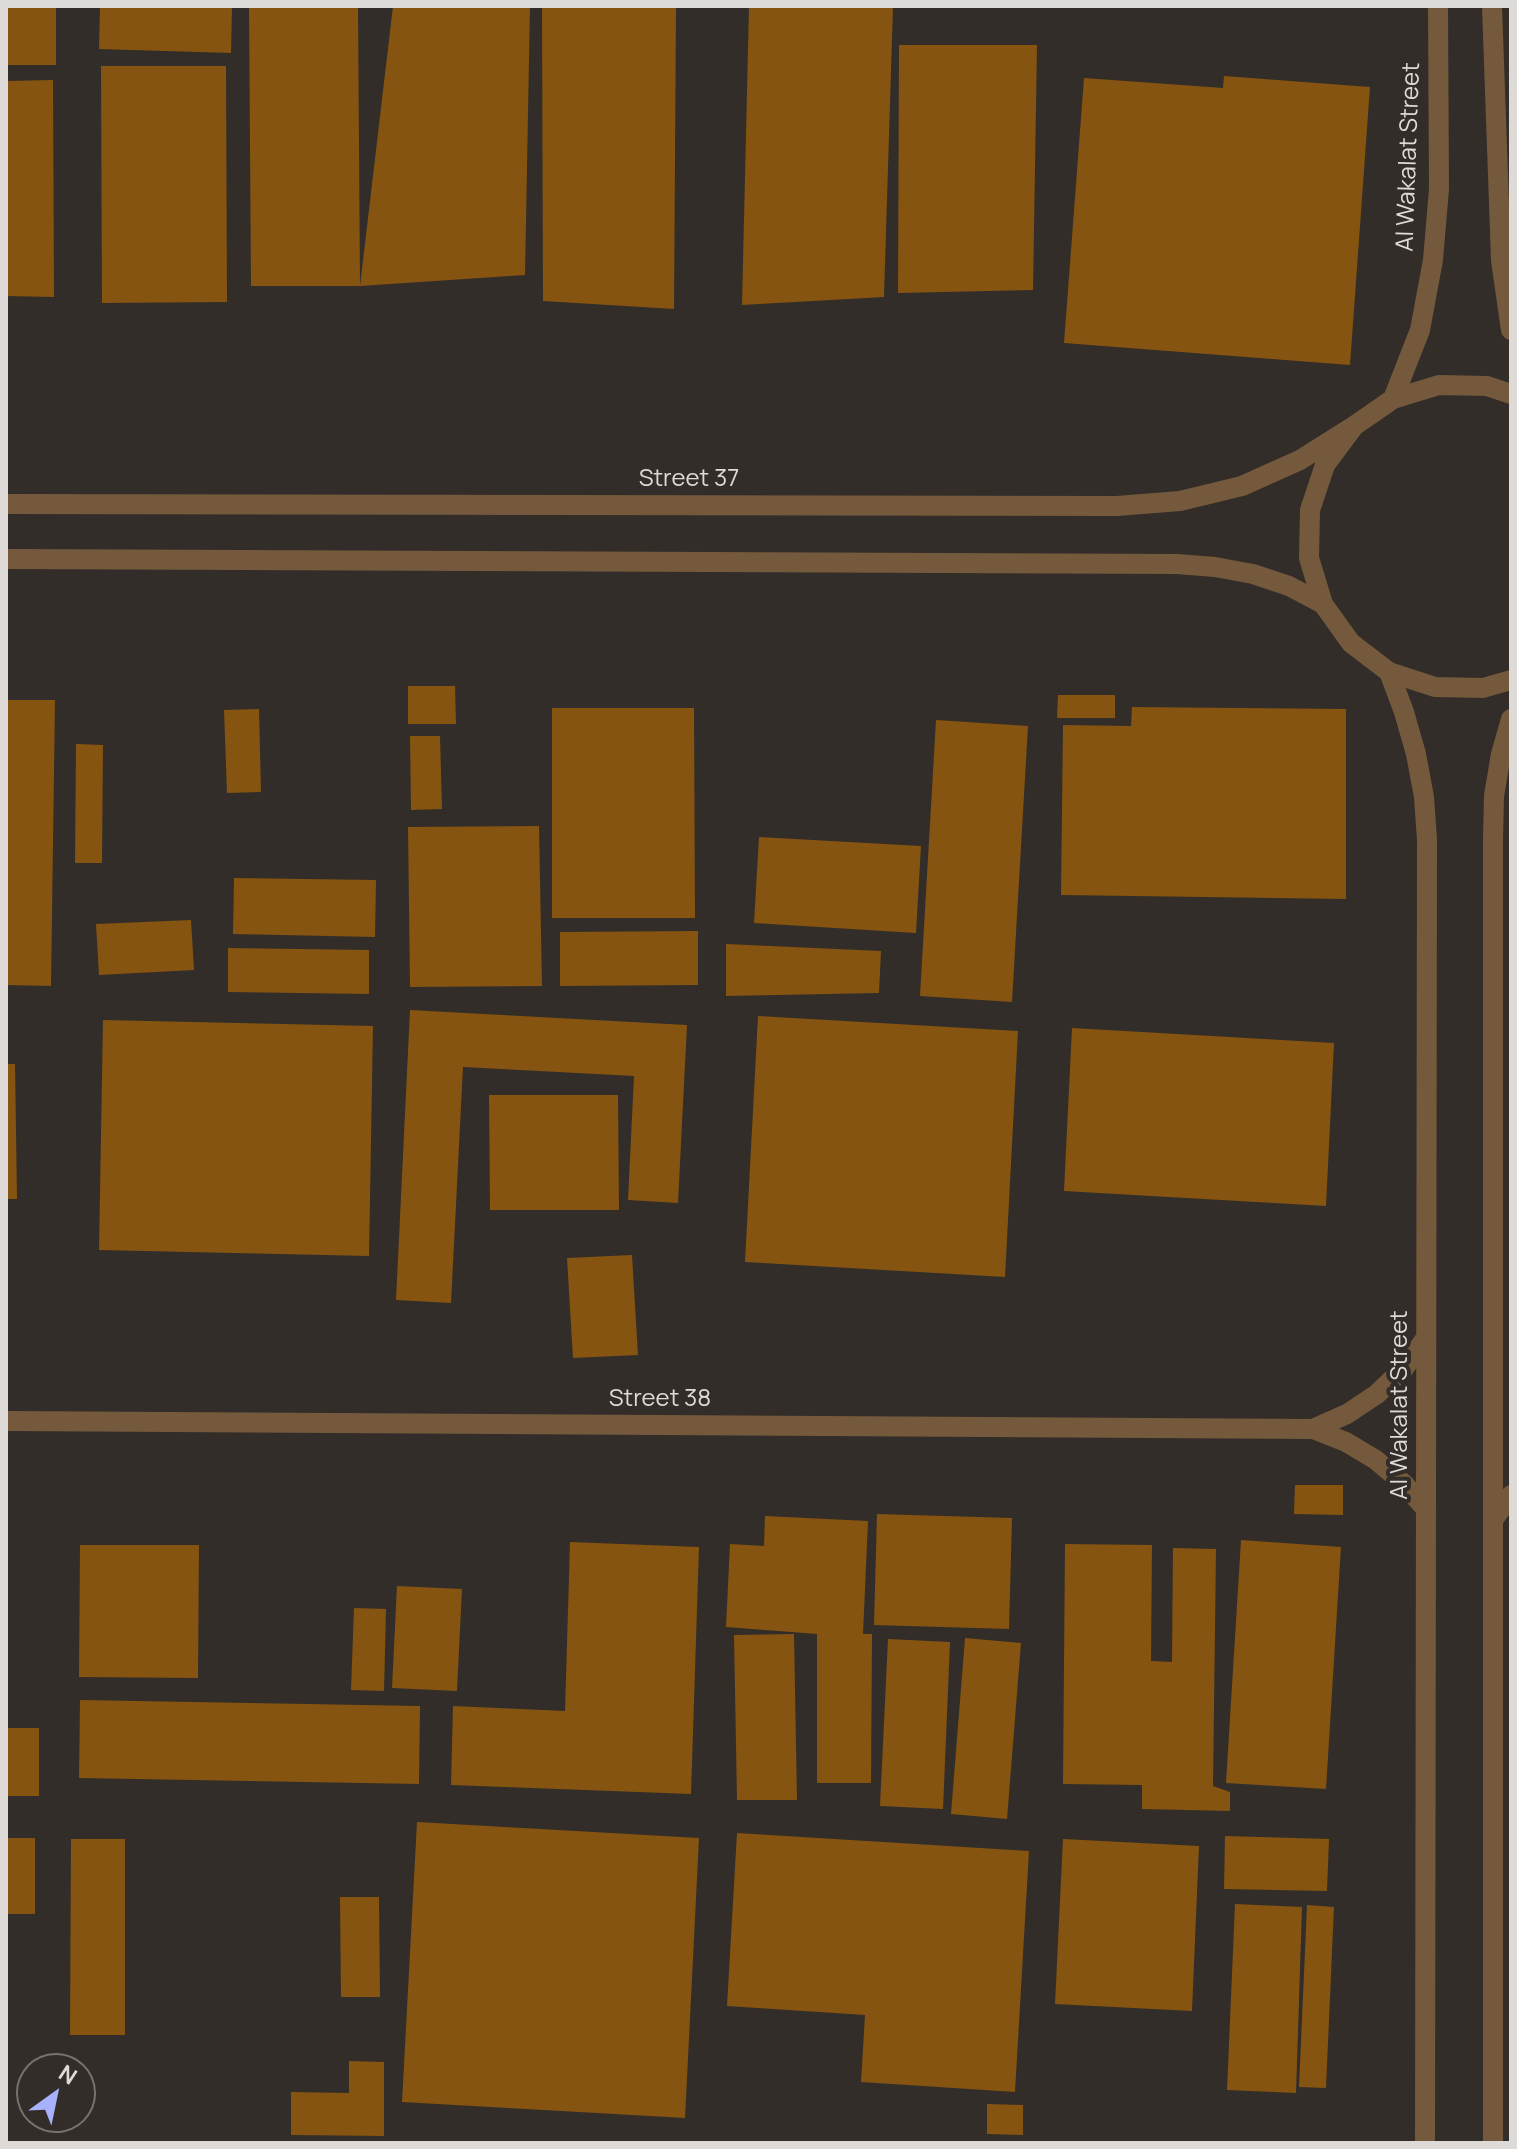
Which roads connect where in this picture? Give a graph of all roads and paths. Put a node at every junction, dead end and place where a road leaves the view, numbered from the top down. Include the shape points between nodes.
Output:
1 (1438, 6) edge
2 (1492, 6) edge
3 (1511, 330) edge
4 (1511, 394) edge
5 (1393, 399) junction
6 (1354, 426) junction
7 (6, 504) edge
8 (6, 559) edge
9 (1323, 604) junction
10 (1389, 672) junction
11 (1511, 680) edge
12 (1511, 719) edge
13 (1426, 1338) junction
14 (1493, 1350) junction
15 (1511, 1371) edge
16 (6, 1421) edge
17 (1313, 1429) junction
18 (1511, 1495) edge
19 (1426, 1509) junction
20 (1493, 1520) junction
21 (1422, 2141) edge
22 (1493, 2143) edge

1 - 5 street, Al Wakalat Street via 1439,189 1433,260 1420,330
2 - 3 street via 1501,260
4 - 5 street, Street 37 via 1487,386 1439,385
5 - 6 street, Street 37
6 - 7 street, Street 37 via 1300,460 1242,486 1180,501 1117,506
6 - 9 street via 1325,465 1310,510 1309,558
8 - 9 street via 1177,564 1253,574
9 - 10 street via 1351,643
10 - 11 street via 1435,687 1483,688
10 - 13 street, Al Wakalat Street via 1416,754 1427,840
12 - 14 street via 1494,796
13 - 17 street, Street 38 via 1377,1394
13 - 19 street, Al Wakalat Street
14 - 15 street
14 - 20 street
16 - 17 street, Street 38
17 - 19 street, Street 38 via 1376,1460
18 - 20 street
19 - 21 street, Al Wakalat Street
20 - 22 street

